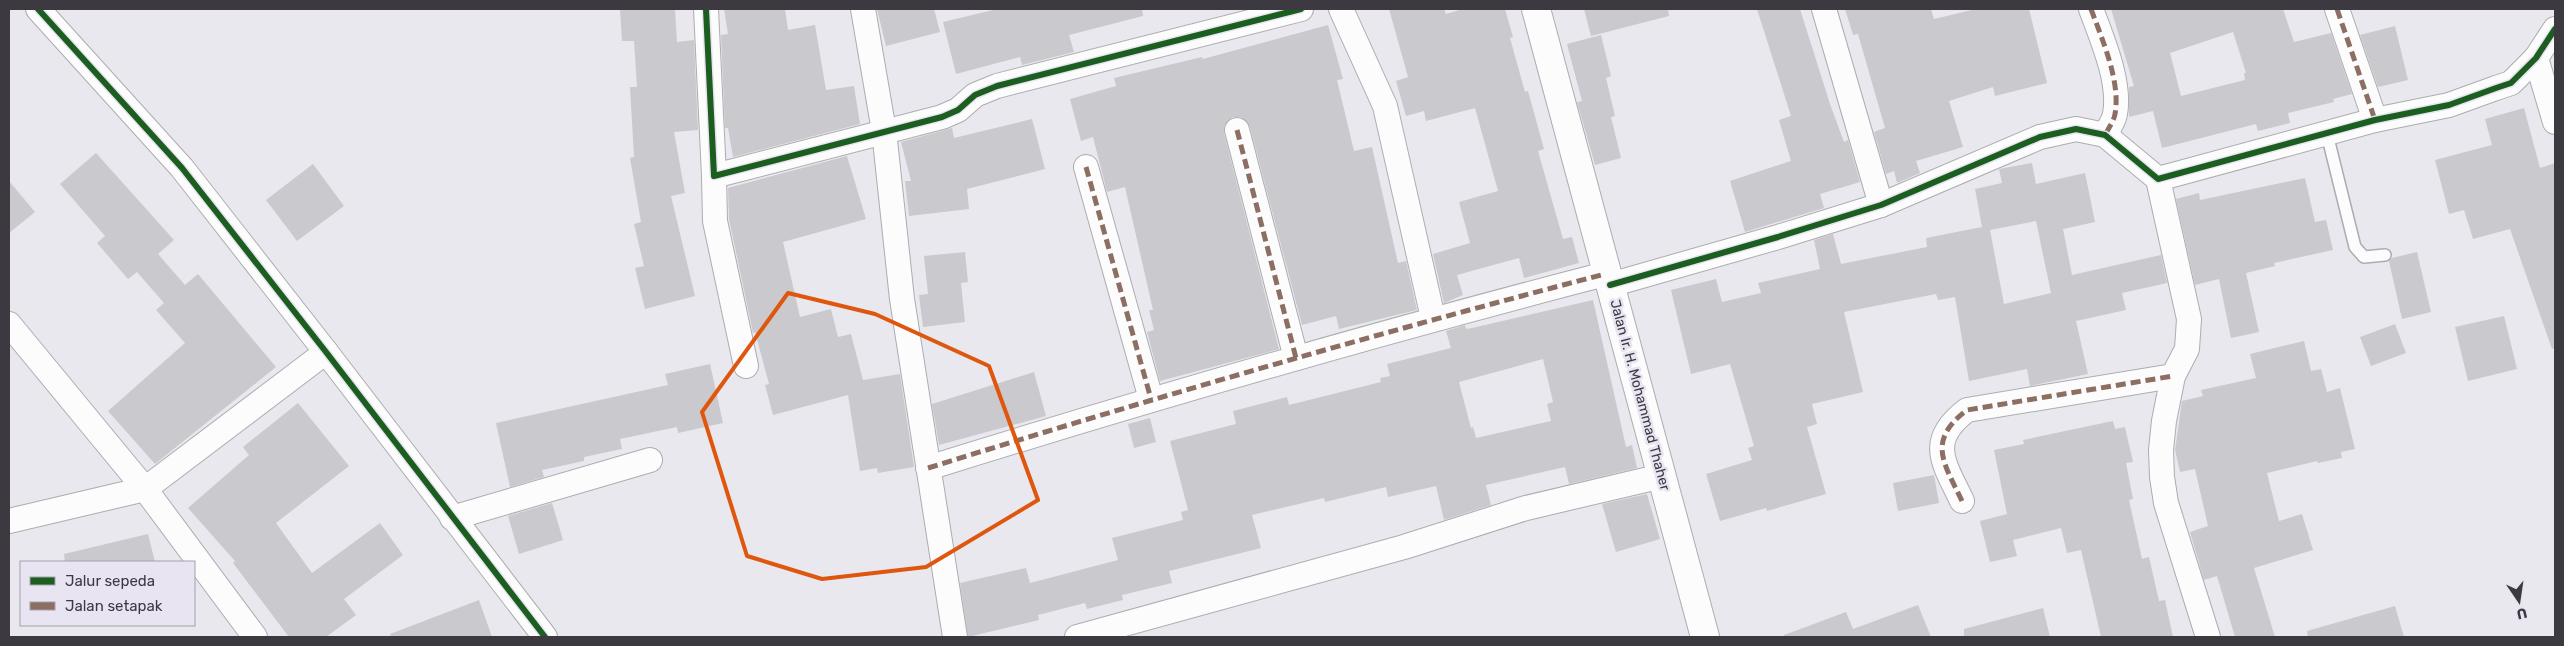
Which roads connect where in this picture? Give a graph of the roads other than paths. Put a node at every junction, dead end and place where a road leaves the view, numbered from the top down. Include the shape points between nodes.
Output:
1 (38, 9) edge
2 (706, 9) edge
3 (863, 9) edge
4 (1301, 9) edge
5 (1341, 9) edge
6 (1536, 9) edge
7 (1824, 9) edge
8 (2091, 9) edge
9 (2338, 9) edge
10 (2555, 29) edge
11 (2536, 58) junction
12 (2375, 120) junction
13 (2555, 122) edge
14 (1237, 130) dead end
15 (884, 131) junction
16 (2326, 134) junction
17 (2105, 135) junction
18 (1086, 167) dead end
19 (714, 176) junction
20 (2158, 180) junction
21 (1881, 204) junction
22 (2386, 255) dead end
23 (1607, 279) junction
24 (1433, 318) junction
25 (9, 324) edge
26 (326, 352) junction
27 (1296, 358) junction
28 (746, 366) dead end
29 (2173, 376) junction
30 (1151, 399) junction
31 (650, 460) dead end
32 (928, 468) junction
33 (1662, 476) junction
34 (145, 489) junction
35 (1962, 501) dead end
36 (452, 518) junction
37 (9, 521) edge
38 (255, 637) edge
39 (545, 637) edge
40 (955, 637) edge
41 (1077, 637) edge
42 (1705, 637) edge
43 (2208, 637) edge

1 - 26 street via 182,168
2 - 19 street
3 - 15 street
4 - 15 street via 997,86 975,95 958,110 942,117
5 - 24 street via 1385,106
6 - 23 main road, Jalan Ir. H. Mohammad Thaher
7 - 21 street
8 - 17 street via 2108,56 2115,89 2115,115
9 - 12 street
10 - 11 street
11 - 12 street via 2510,83 2450,105
11 - 13 street
12 - 16 street
14 - 27 street
15 - 19 street
15 - 32 street via 902,299
16 - 20 street
16 - 22 lane via 2355,247 2364,256
17 - 20 street
17 - 21 street via 2076,129 2040,137
18 - 30 street
19 - 28 street via 714,221
20 - 29 street via 2189,319 2187,348
21 - 23 street via 1778,237
23 - 24 street
23 - 33 main road, Jalan Ir. H. Mohammad Thaher
24 - 27 street
25 - 34 street
26 - 34 street
26 - 36 street
27 - 30 street
29 - 35 street via 1967,410 1950,423 1943,438 1942,460
29 - 43 street via 2161,450 2162,478 2166,503
30 - 32 street
31 - 36 street
32 - 40 street
33 - 41 street via 1526,508 1404,547
33 - 42 main road, Jalan Ir. H. Mohammad Thaher
34 - 37 street
34 - 38 street
36 - 39 street

